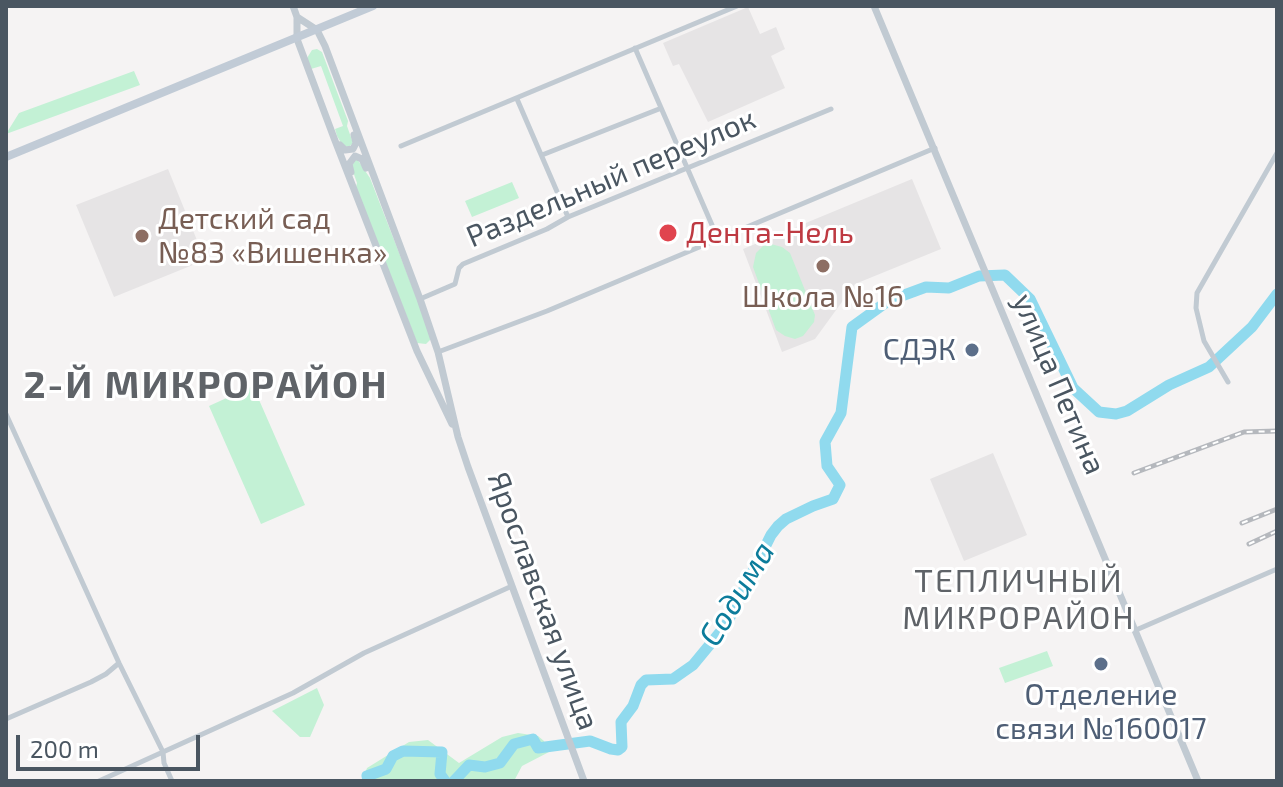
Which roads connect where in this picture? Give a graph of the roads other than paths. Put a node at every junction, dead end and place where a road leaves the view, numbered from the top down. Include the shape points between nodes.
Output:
1 (293, 6) edge
2 (373, 6) edge
3 (737, 6) edge
4 (874, 6) edge
5 (297, 17) junction
6 (317, 30) junction
7 (297, 39) junction
8 (635, 48) junction
9 (517, 99) junction
10 (659, 109) junction
11 (831, 109) dead end
12 (354, 123) junction
13 (334, 138) junction
14 (401, 146) dead end
15 (935, 148) junction
16 (1277, 153) edge
17 (542, 155) junction
18 (6, 157) edge
19 (687, 169) junction
20 (373, 174) junction
21 (353, 185) junction
22 (568, 217) junction
23 (712, 225) dead end
24 (420, 299) junction
25 (417, 351) junction
26 (438, 352) junction
27 (1228, 382) dead end
28 (6, 414) edge
29 (458, 437) junction
30 (1277, 569) edge
31 (513, 586) junction
32 (1136, 630) junction
33 (119, 663) junction
34 (6, 719) edge
35 (163, 752) junction
36 (99, 781) edge
37 (172, 781) edge
38 (584, 781) edge
39 (1198, 781) edge

1 - 5 street
2 - 6 main road
3 - 8 street
4 - 15 street, улица Петина
5 - 6 street
5 - 7 street
6 - 7 main road
6 - 12 street, Ярославская улица
7 - 13 street, Ярославская улица
7 - 18 main road
8 - 9 street
8 - 10 street
9 - 14 street
9 - 17 street
10 - 17 street
10 - 19 street
11 - 19 street, Раздельный переулок
12 - 13 street via 353,149 342,148
12 - 20 street, Ярославская улица
13 - 21 street, Ярославская улица
15 - 26 street
15 - 32 street, улица Петина
16 - 27 street via 1197,293 1199,325
17 - 22 street
19 - 22 street, Раздельный переулок
19 - 23 street
20 - 21 street via 362,159 352,158
20 - 24 street, Ярославская улица
21 - 25 street, Ярославская улица
22 - 24 street, Раздельный переулок via 463,264 455,284
24 - 26 street, Ярославская улица
25 - 26 street
25 - 29 street, Ярославская улица
26 - 29 street, Ярославская улица
28 - 33 street
29 - 31 street, Ярославская улица
30 - 32 street
31 - 35 street
31 - 38 street, Ярославская улица
32 - 39 street, улица Петина
33 - 34 street via 91,682
33 - 35 street
35 - 36 street
35 - 37 street

